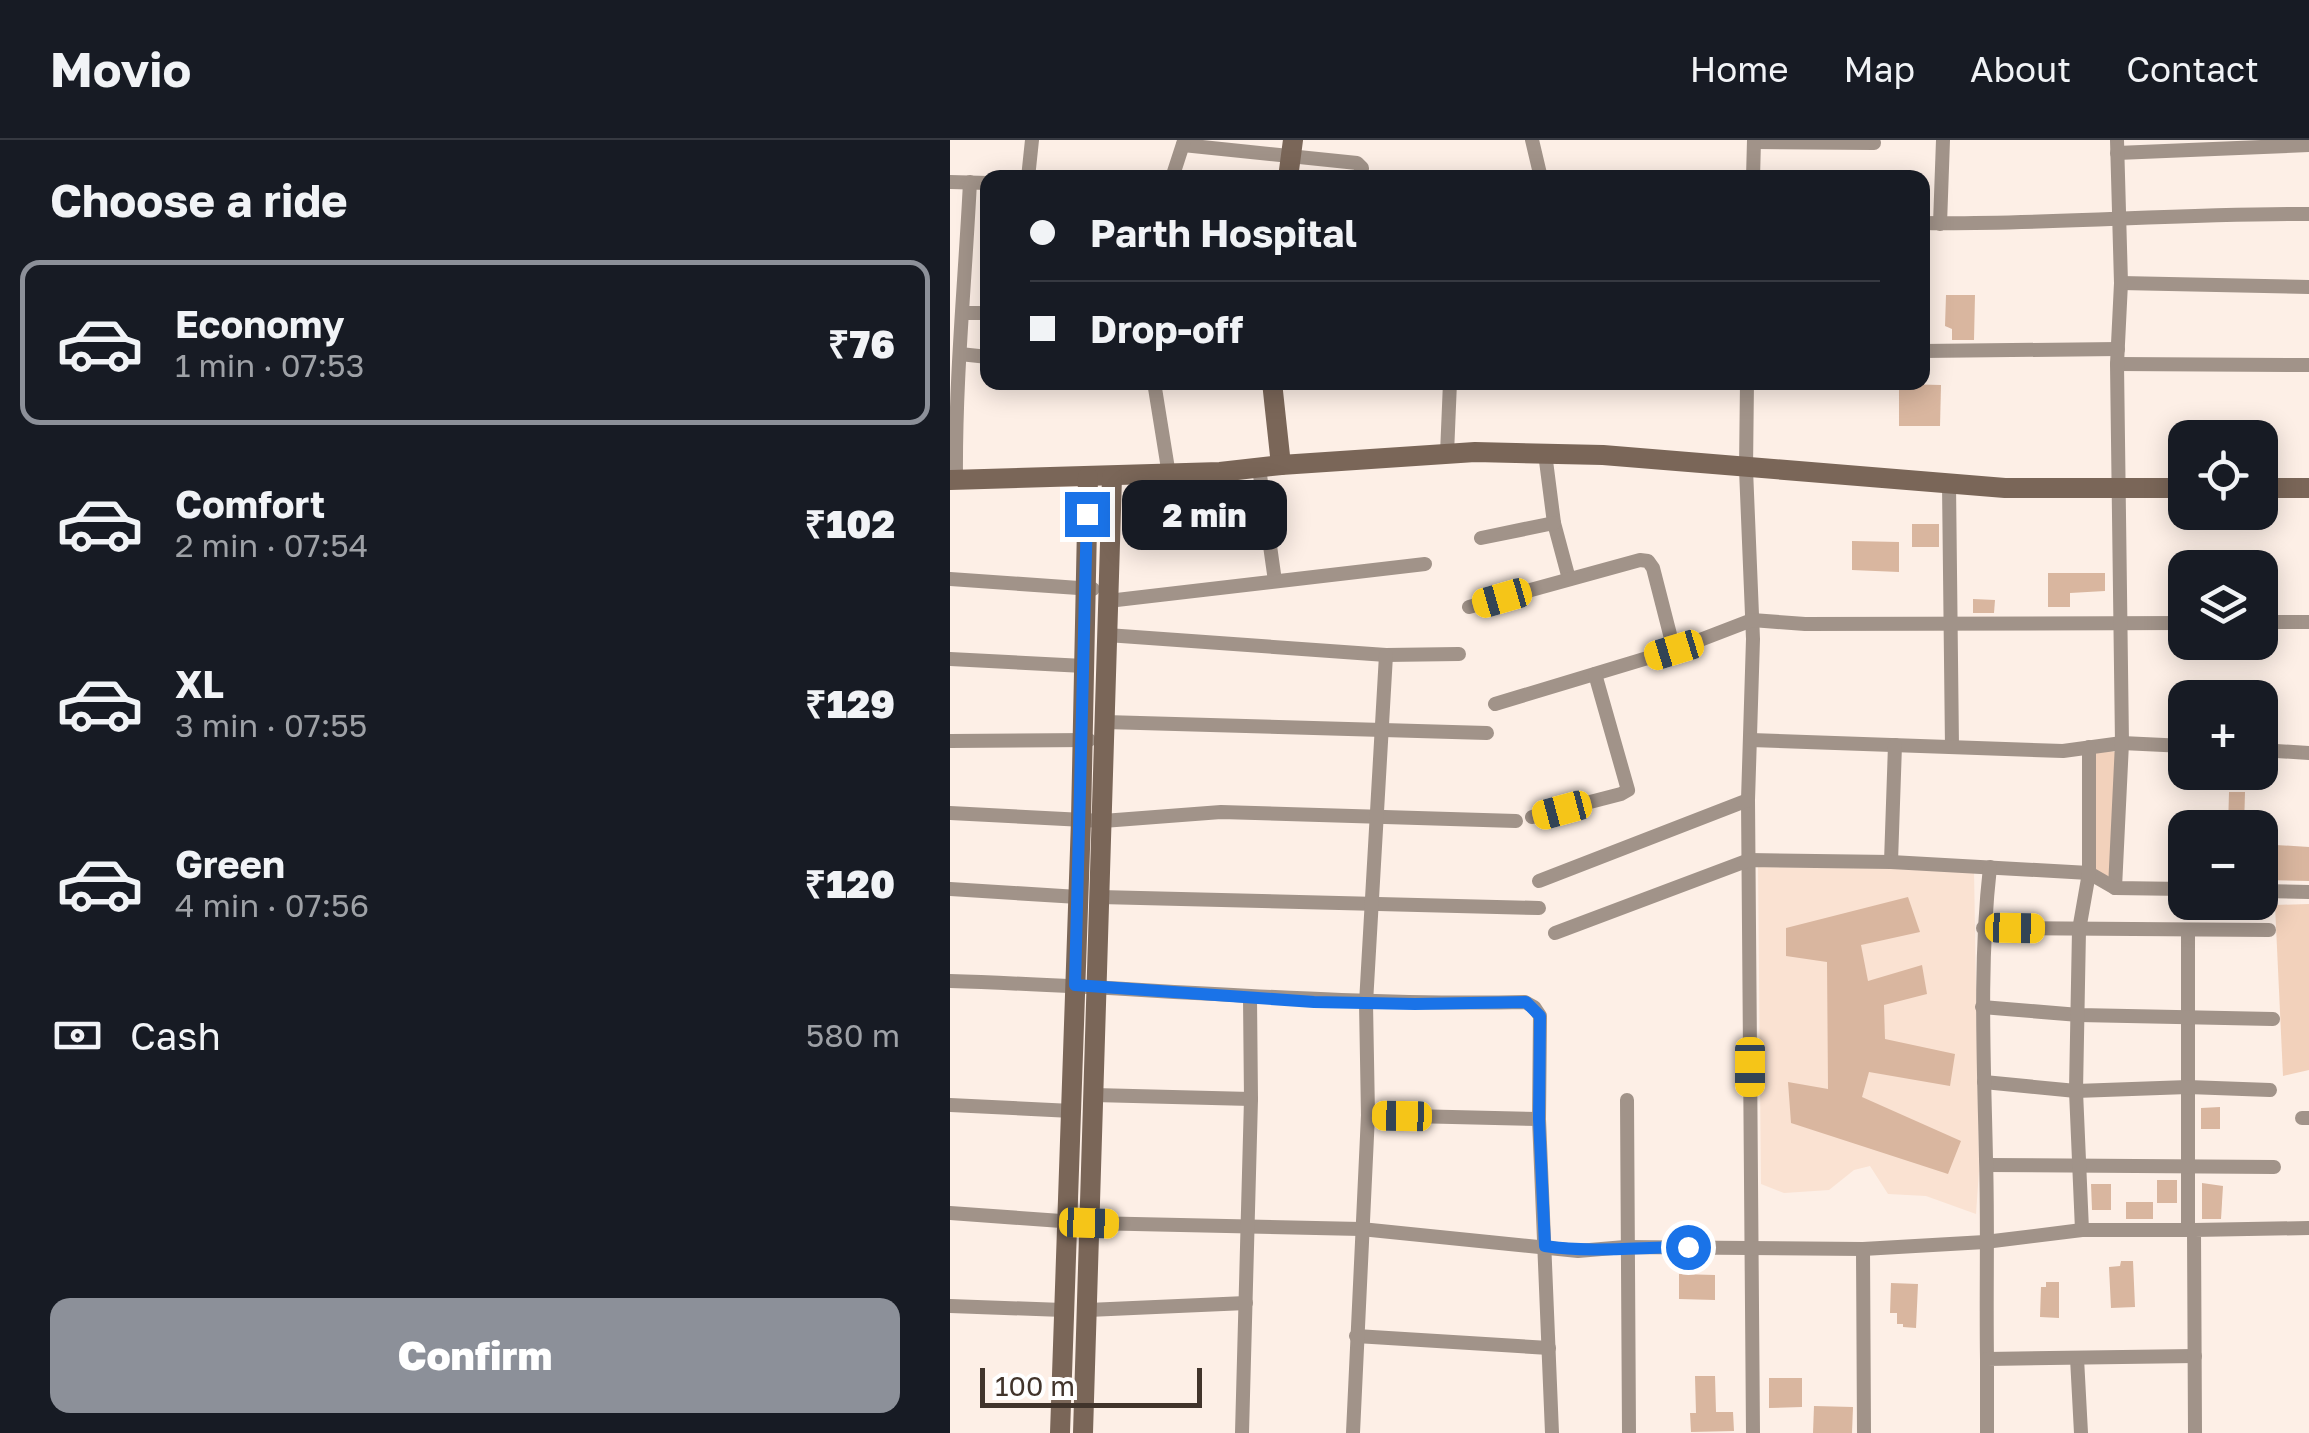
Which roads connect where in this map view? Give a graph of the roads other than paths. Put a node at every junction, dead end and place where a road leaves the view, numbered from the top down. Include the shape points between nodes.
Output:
1 (1032, 140) edge
2 (1532, 140) edge
3 (1943, 140) edge
4 (1754, 141) edge
5 (1184, 143) edge
6 (1874, 143) dead end
7 (2309, 145) edge
8 (2117, 146) edge
9 (1291, 148) edge
10 (1029, 170) edge
11 (1175, 170) edge
12 (1361, 170) edge
13 (1539, 170) edge
14 (1753, 170) edge
15 (950, 182) edge
16 (970, 182) junction
17 (980, 183) edge
18 (2309, 214) edge
19 (2118, 220) junction
20 (1930, 224) edge
21 (1940, 224) junction
22 (2120, 283) junction
23 (2309, 287) edge
24 (964, 313) junction
25 (980, 313) edge
26 (1930, 351) edge
27 (960, 354) junction
28 (980, 356) edge
29 (2118, 356) junction
30 (2309, 366) edge
31 (1155, 390) edge
32 (1273, 390) edge
33 (1450, 390) edge
34 (1748, 390) edge
35 (952, 404) edge
36 (1447, 454) junction
37 (1545, 454) junction
38 (1281, 465) junction
39 (1259, 468) junction
40 (1746, 468) junction
41 (1169, 474) junction
42 (1112, 477) junction
43 (1088, 478) junction
44 (953, 480) edge
45 (1949, 484) junction
46 (2121, 488) junction
47 (2168, 488) edge
48 (2278, 488) edge
49 (2309, 488) edge
50 (1554, 523) junction
51 (1481, 538) dead end
52 (1426, 564) dead end
53 (950, 578) edge
54 (1568, 579) junction
55 (1275, 580) junction
56 (1086, 589) junction
57 (1108, 595) junction
58 (1469, 608) dead end
59 (1752, 620) junction
60 (2278, 622) edge
61 (2309, 622) edge
62 (2168, 623) edge
63 (1950, 624) junction
64 (2118, 624) junction
65 (1107, 634) junction
66 (1674, 650) junction
67 (1386, 654) junction
68 (1458, 654) dead end
69 (950, 658) edge
70 (1084, 666) junction
71 (1596, 674) junction
72 (1495, 704) dead end
73 (1382, 729) junction
74 (1105, 731) junction
75 (1487, 733) dead end
76 (1083, 740) junction
77 (1751, 740) junction
78 (950, 741) edge
79 (2122, 743) junction
80 (1895, 745) junction
81 (2168, 745) edge
82 (1952, 747) junction
83 (2090, 747) junction
84 (2278, 751) edge
85 (2309, 753) edge
86 (1748, 800) junction
87 (950, 813) edge
88 (1377, 818) junction
89 (1532, 818) dead end
90 (1081, 820) junction
91 (1103, 821) junction
92 (1516, 821) dead end
93 (1749, 860) junction
94 (1891, 862) junction
95 (1990, 867) junction
96 (2089, 873) junction
97 (1539, 882) dead end
98 (2115, 888) junction
99 (950, 889) edge
100 (2168, 889) edge
101 (2278, 891) edge
102 (2309, 892) edge
103 (1089, 897) junction
104 (1372, 902) junction
105 (1539, 908) dead end
106 (1983, 928) junction
107 (2078, 930) junction
108 (2188, 930) junction
109 (2269, 930) dead end
110 (1555, 932) dead end
111 (950, 980) edge
112 (1086, 985) junction
113 (1250, 998) junction
114 (1366, 1003) junction
115 (1982, 1006) junction
116 (2079, 1015) junction
117 (2186, 1016) junction
118 (2273, 1019) dead end
119 (1984, 1082) junction
120 (2188, 1087) junction
121 (2270, 1090) dead end
122 (2076, 1091) junction
123 (1094, 1095) junction
124 (1251, 1099) junction
125 (1627, 1100) dead end
126 (950, 1105) edge
127 (1072, 1111) junction
128 (1368, 1115) junction
129 (1539, 1119) junction
130 (2080, 1164) junction
131 (2190, 1164) junction
132 (1986, 1165) junction
133 (2274, 1167) dead end
134 (950, 1213) edge
135 (1066, 1221) junction
136 (1089, 1223) junction
137 (1246, 1228) junction
138 (2309, 1228) edge
139 (1361, 1229) junction
140 (2082, 1230) junction
141 (2191, 1230) junction
142 (1984, 1242) junction
143 (1545, 1246) junction
144 (1625, 1247) junction
145 (1751, 1248) junction
146 (1863, 1249) junction
147 (1246, 1303) junction
148 (950, 1306) edge
149 (1063, 1310) junction
150 (1088, 1310) junction
151 (1356, 1336) junction
152 (1549, 1348) junction
153 (2195, 1356) junction
154 (2077, 1358) junction
155 (1987, 1359) junction
156 (1060, 1433) edge
157 (1083, 1433) edge
158 (1242, 1433) edge
159 (1354, 1433) edge
160 (1552, 1433) edge
161 (1629, 1433) edge
162 (1753, 1433) edge
163 (1864, 1433) edge
164 (1987, 1433) edge
165 (2081, 1433) edge
166 (2195, 1433) edge

1 - 10 street
2 - 13 street
3 - 21 street
4 - 6 street
4 - 14 street
5 - 9 street
5 - 11 street
7 - 8 street
8 - 19 street
9 - 12 street via 1357,163
15 - 16 street
16 - 17 street
16 - 24 street
18 - 19 street
19 - 21 street
19 - 22 street
20 - 21 street
22 - 23 street
22 - 29 street
24 - 25 street
24 - 27 street
26 - 29 street
27 - 28 street
27 - 35 street
29 - 30 street
29 - 46 street
31 - 41 street
32 - 38 street
33 - 36 street
34 - 40 street
35 - 44 street
36 - 37 street
36 - 38 street
37 - 40 street
37 - 50 street
38 - 39 street
39 - 41 street
39 - 55 street
40 - 45 street
40 - 59 street
41 - 42 street
42 - 43 street
42 - 57 street
43 - 44 street
43 - 56 street
45 - 46 street
45 - 63 street
46 - 47 street
46 - 64 street
48 - 49 street
50 - 51 street
50 - 54 street
52 - 55 street
53 - 56 street
54 - 58 street
54 - 66 street via 1648,561
55 - 57 street
56 - 57 street
56 - 70 street
57 - 65 street
59 - 63 street
59 - 66 street
59 - 77 street
60 - 61 street
62 - 64 street
63 - 64 street
63 - 82 street
64 - 79 street
65 - 67 street
65 - 74 street
66 - 71 street
67 - 68 street
67 - 73 street
69 - 70 street
70 - 76 street
71 - 72 street
71 - 89 street via 1628,790
73 - 74 street
73 - 75 street
73 - 88 street
74 - 76 street
74 - 91 street
76 - 78 street
76 - 90 street
77 - 80 street
77 - 86 street
79 - 81 street
79 - 83 street
79 - 98 street
80 - 82 street
80 - 94 street
82 - 83 street
83 - 96 street
84 - 85 street
86 - 93 street
86 - 97 street
87 - 90 street
88 - 91 street via 1222,812
88 - 92 street
88 - 104 street
90 - 91 street
90 - 103 street
91 - 103 street
93 - 94 street
93 - 110 street
93 - 145 street
94 - 95 street
95 - 96 street
95 - 106 street
96 - 98 street
96 - 107 street
98 - 100 street
99 - 103 street
101 - 102 street
103 - 104 street
103 - 112 street
104 - 105 street
104 - 114 street
106 - 107 street
106 - 115 street
107 - 108 street
107 - 116 street
108 - 109 street
108 - 117 street
111 - 112 street
112 - 113 street
112 - 123 street
112 - 127 street
113 - 114 street
113 - 124 street
114 - 128 street
114 - 129 street via 1530,1004 1540,1016
115 - 116 street
115 - 119 street
116 - 117 street
116 - 122 street
117 - 118 street
117 - 120 street
119 - 122 street
119 - 132 street
120 - 121 street
120 - 122 street
120 - 131 street
122 - 130 street
123 - 124 street
123 - 136 street
124 - 137 street
125 - 144 street
126 - 127 street
127 - 135 street
128 - 129 street
128 - 139 street
129 - 143 street
130 - 131 street
130 - 132 street
130 - 140 street
131 - 133 street
131 - 141 street
132 - 142 street
134 - 135 street
135 - 136 street
135 - 149 street
136 - 137 street
136 - 150 street
137 - 139 street
137 - 147 street
138 - 141 street
139 - 143 street
139 - 151 street
140 - 141 street
140 - 142 street
141 - 153 street
142 - 146 street
142 - 155 street
143 - 144 street
143 - 152 street
144 - 145 street
144 - 161 street
145 - 146 street
145 - 162 street
146 - 163 street
147 - 150 street
147 - 158 street
148 - 149 street
149 - 156 street
150 - 157 street
151 - 152 street
151 - 159 street
152 - 160 street
153 - 154 street
153 - 166 street
154 - 155 street
154 - 165 street
155 - 164 street

